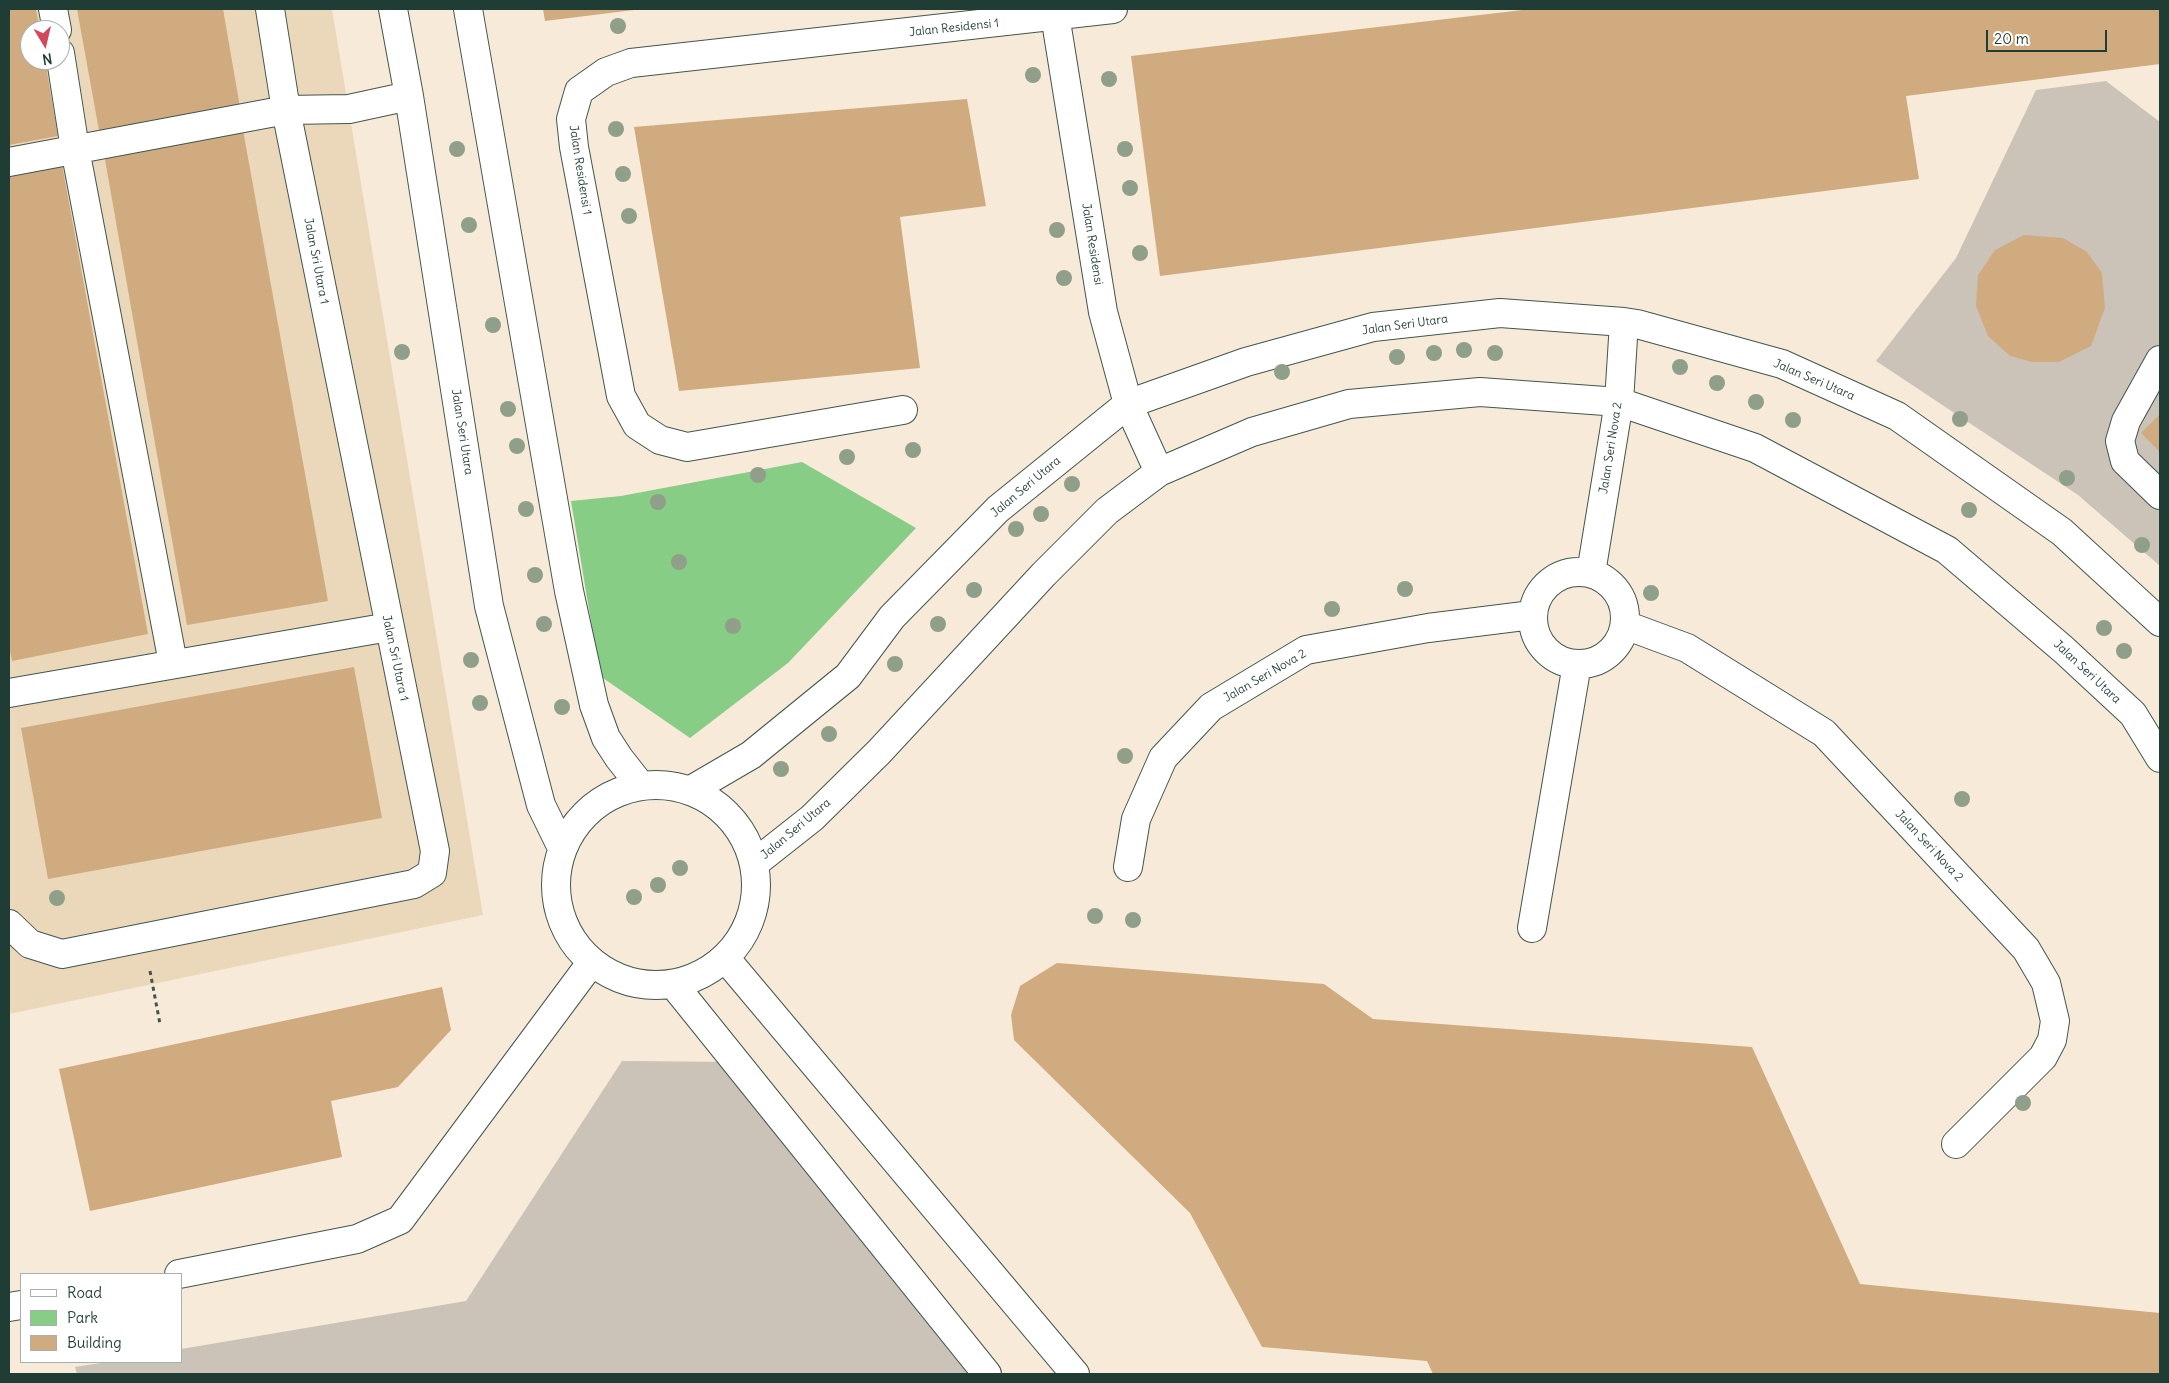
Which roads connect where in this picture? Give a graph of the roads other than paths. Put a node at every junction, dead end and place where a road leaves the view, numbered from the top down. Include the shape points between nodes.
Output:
1 (270, 9) edge
2 (393, 9) edge
3 (468, 9) edge
4 (1113, 9) edge
5 (1055, 12) edge
6 (63, 70) edge
7 (409, 96) junction
8 (286, 110) junction
9 (75, 149) junction
10 (9, 162) edge
11 (1624, 322) junction
12 (2160, 360) edge
13 (1619, 402) junction
14 (1128, 404) junction
15 (902, 410) dead end
16 (1159, 472) junction
17 (2160, 495) edge
18 (1591, 573) junction
19 (1532, 615) junction
20 (2160, 622) edge
21 (1625, 625) junction
22 (389, 627) junction
23 (173, 663) junction
24 (1576, 664) junction
25 (9, 693) edge
26 (2160, 758) edge
27 (641, 786) junction
28 (691, 790) junction
29 (562, 848) junction
30 (755, 863) junction
31 (1128, 867) dead end
32 (9, 924) edge
33 (1532, 928) dead end
34 (726, 958) junction
35 (591, 963) junction
36 (674, 985) junction
37 (1956, 1144) dead end
38 (182, 1273) edge
39 (987, 1374) edge
40 (1075, 1374) edge

1 - 8 street, Jalan Sri Utara 1
2 - 7 street, Jalan Seri Utara
3 - 27 street via 569,591 594,705 606,738
4 - 5 street, Jalan Residensi 1
5 - 14 street, Jalan Residensi via 1103,312
5 - 15 street, Jalan Residensi 1 via 631,63 606,72 579,91 571,119 574,147 621,396 637,425 660,440 687,447
6 - 9 street
7 - 8 street via 349,108
7 - 29 street, Jalan Seri Utara via 489,606 540,805
8 - 9 street
8 - 22 street, Jalan Sri Utara 1
9 - 10 street
9 - 23 street
11 - 13 street, Jalan Seri Nova 2
11 - 14 street, Jalan Seri Utara via 1500,313 1373,327 1246,362
11 - 20 street, Jalan Seri Utara via 1782,364 1897,416 2062,532
12 - 17 street via 2126,421 2120,441 2125,461
13 - 16 street, Jalan Seri Utara via 1480,392 1349,404 1252,432
13 - 18 street, Jalan Seri Nova 2
13 - 26 street, Jalan Seri Utara via 1755,448 1947,550 2133,714
14 - 16 street, Jalan Residensi
14 - 28 street, Jalan Seri Utara via 998,509 892,617 848,676 751,755
16 - 30 street, Jalan Seri Utara via 1107,511 879,752 812,818
18 - 19 street via 1564,574 1552,580 1535,601
18 - 21 street via 1604,579 1618,593 1625,611
19 - 24 street via 1539,643 1549,654
19 - 31 street, Jalan Seri Nova 2 via 1428,628 1306,650 1211,707 1163,758 1136,818
21 - 24 street via 1614,649 1603,658 1590,664
21 - 37 street, Jalan Seri Nova 2 via 1687,648 1824,733 2026,949 2046,983 2055,1021 2052,1040 2043,1057
22 - 23 street
22 - 32 street, Jalan Sri Utara 1 via 435,850 432,873 414,884 62,954 30,944
23 - 25 street
24 - 33 street
27 - 28 street via 666,785
27 - 29 street via 607,797 580,818
28 - 30 street via 720,807 742,832
29 - 35 street via 554,879 557,910 570,939
30 - 34 street via 756,898 747,931
34 - 36 street via 701,975
34 - 40 street
35 - 36 street via 616,978 644,986
35 - 38 street via 400,1220 357,1239
36 - 39 street

